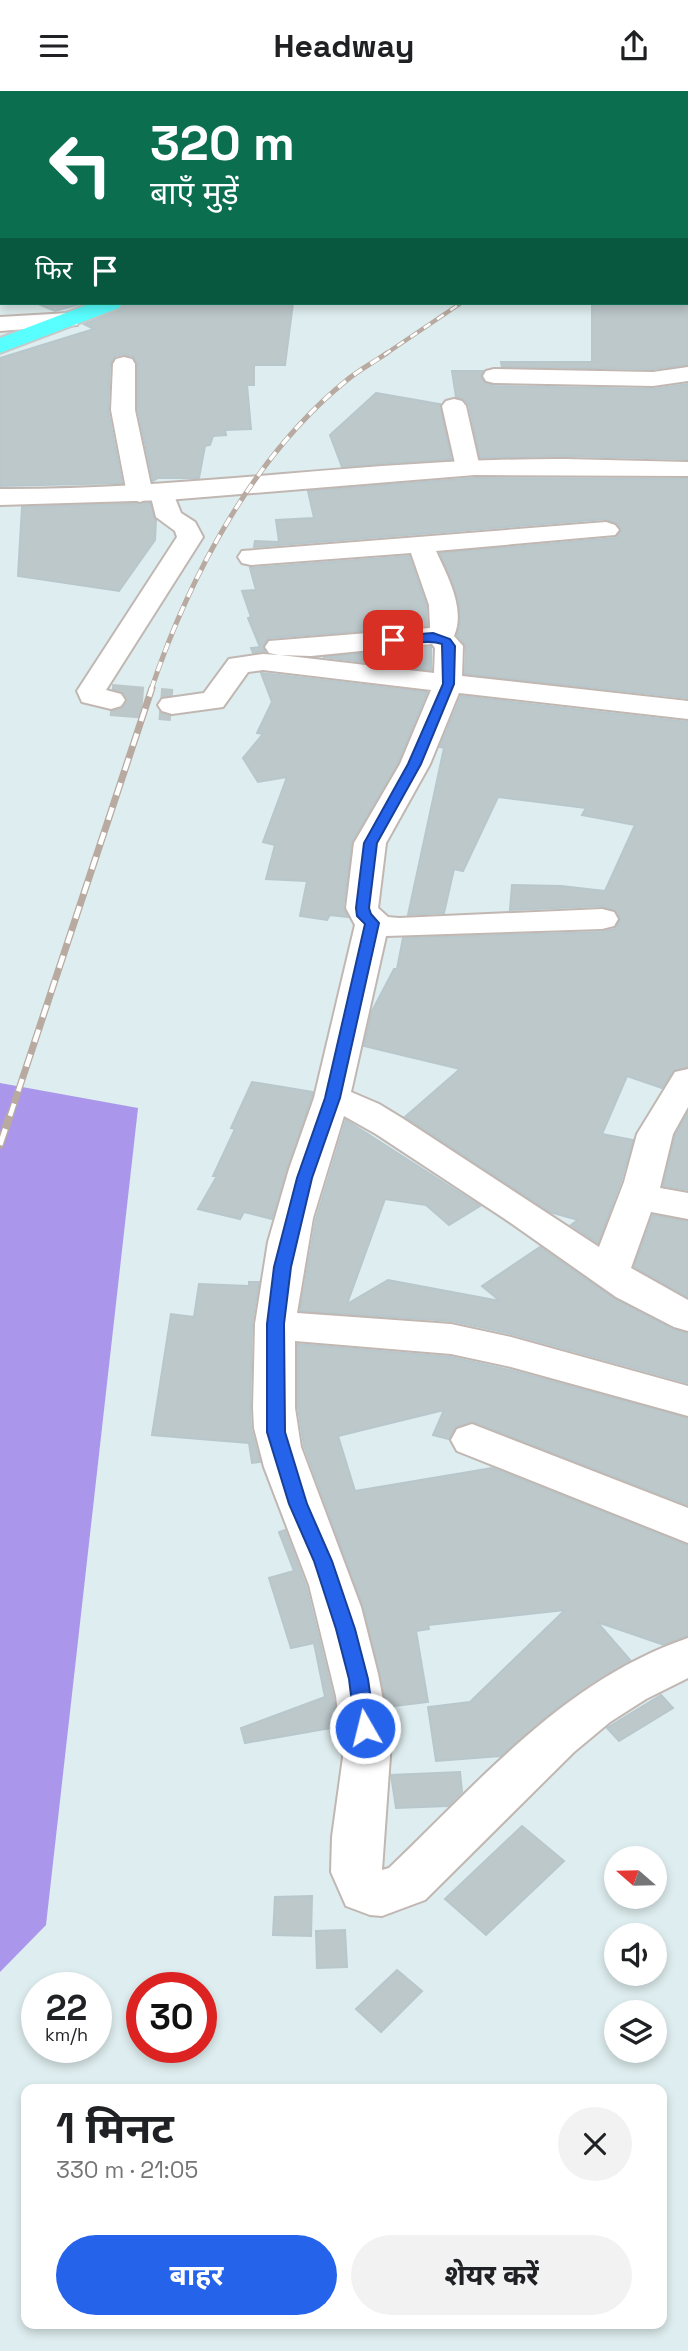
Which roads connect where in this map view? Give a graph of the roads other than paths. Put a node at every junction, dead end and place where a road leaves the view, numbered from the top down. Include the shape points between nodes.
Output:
1 (106, 305) edge
2 (69, 320) junction
3 (0, 324) edge
4 (0, 346) edge
5 (124, 365) dead end
6 (688, 374) edge
7 (494, 376) dead end
8 (454, 406) dead end
9 (468, 468) junction
10 (688, 469) edge
11 (151, 494) junction
12 (0, 497) edge
13 (606, 530) dead end
14 (420, 544) junction
15 (251, 557) dead end
16 (440, 637) junction
17 (279, 647) dead end
18 (449, 684) junction
19 (111, 700) dead end
20 (172, 705) tunnel mouth
21 (688, 710) edge
22 (602, 919) dead end
23 (372, 923) junction
24 (688, 1080) edge
25 (332, 1098) junction
26 (637, 1197) junction
27 (688, 1206) edge
28 (609, 1273) junction
29 (688, 1317) edge
30 (275, 1324) junction
31 (688, 1401) edge
32 (472, 1440) dead end
33 (688, 1526) edge
34 (688, 1657) edge

1 - 2 highway
2 - 3 street
2 - 4 highway
5 - 11 street via 123,410
6 - 7 street via 653,379
8 - 9 street
9 - 10 street
9 - 11 street
11 - 12 street
11 - 19 street via 169,517 186,527 190,537 91,691 92,696
13 - 14 street
14 - 15 street
14 - 16 street via 446,620
16 - 17 street
16 - 18 street via 449,646
18 - 20 street via 247,663 235,669 213,701
18 - 21 street
18 - 23 street via 415,764 370,843 362,908
22 - 23 street via 399,928
23 - 25 street
24 - 26 street via 654,1134
25 - 28 street via 389,1126
25 - 30 street via 304,1178
26 - 27 street
26 - 28 street
28 - 29 street
30 - 31 street via 447,1338
30 - 34 street via 276,1432 346,1629 358,1679 369,1753 357,1839 360,1885 381,1894 407,1884 593,1708
32 - 33 street

